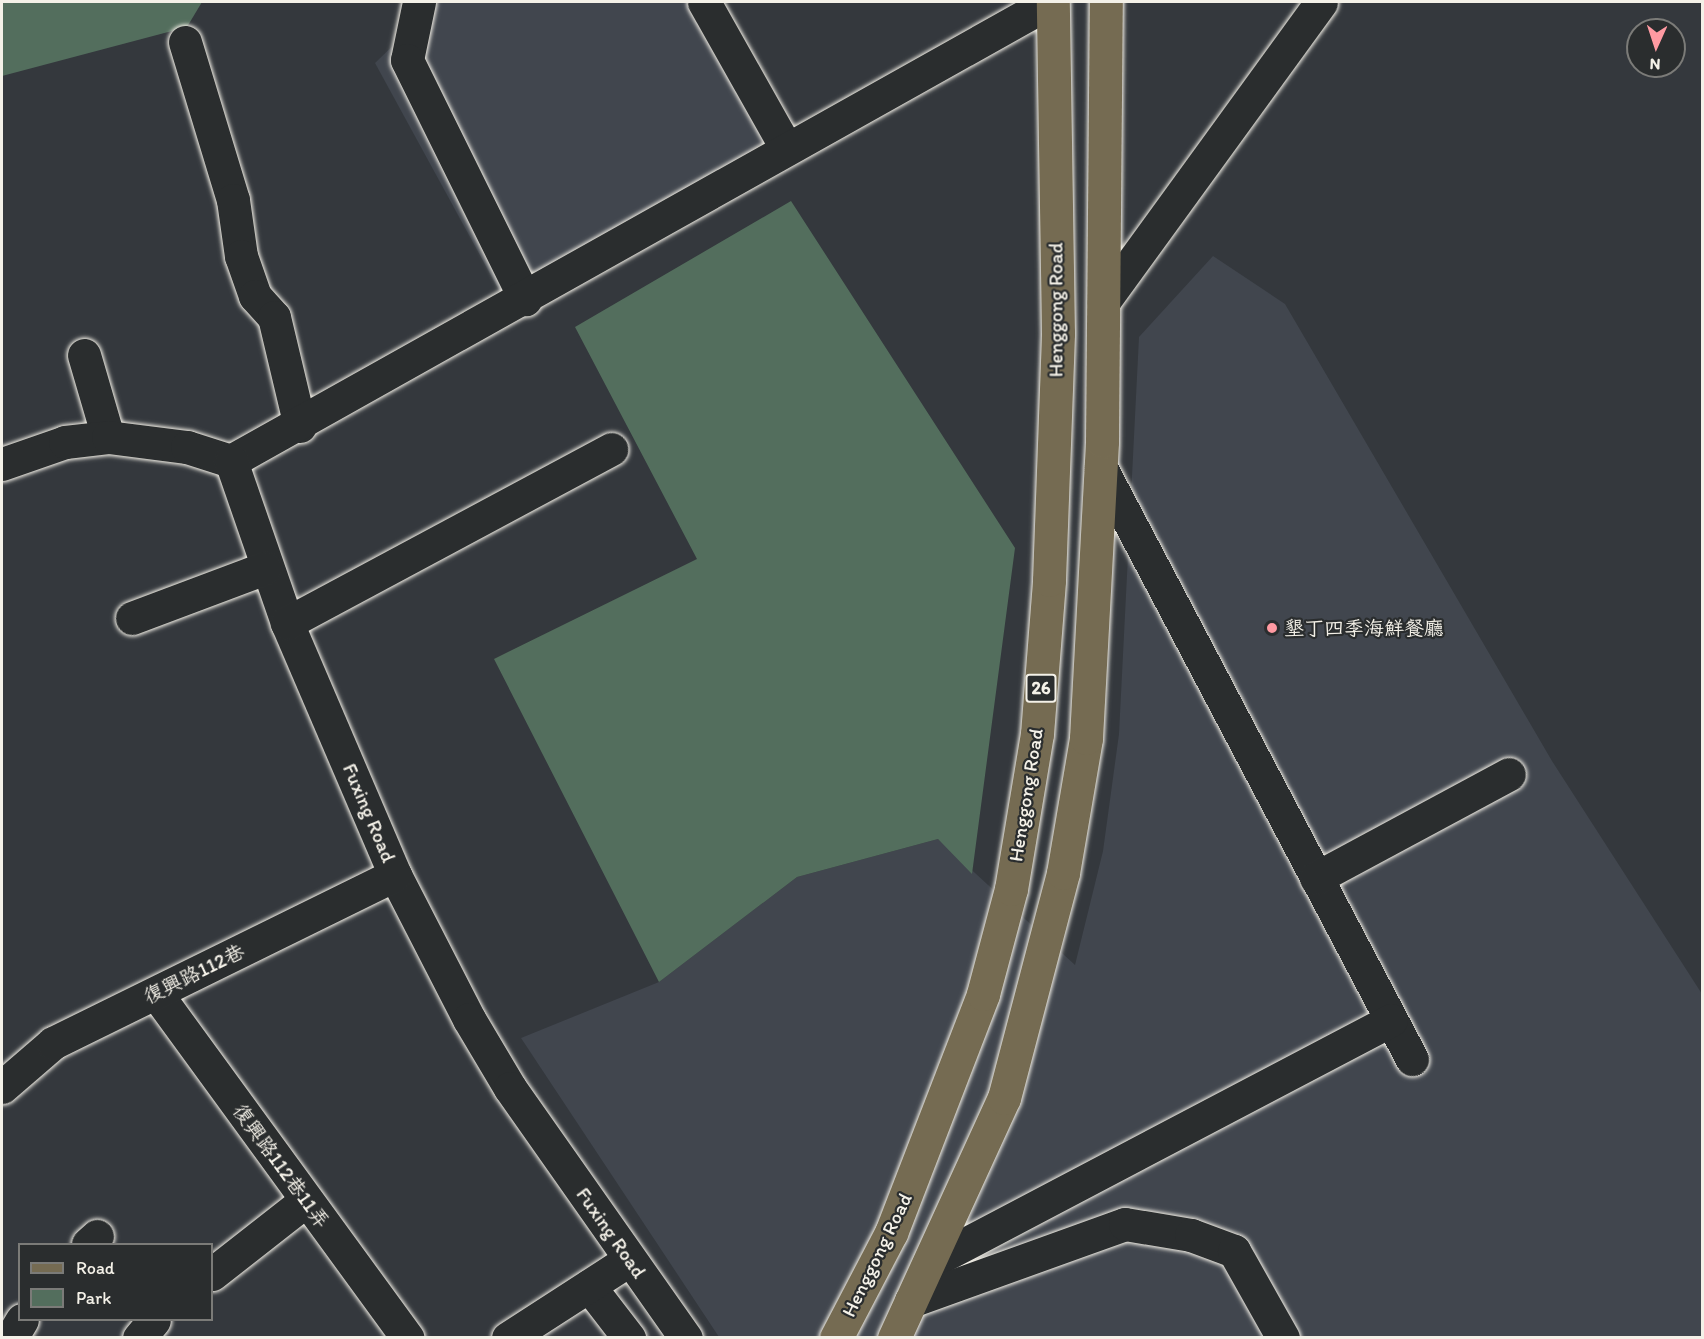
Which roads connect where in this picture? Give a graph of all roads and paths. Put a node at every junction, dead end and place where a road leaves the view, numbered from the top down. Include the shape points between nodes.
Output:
1 (419, 2) edge
2 (704, 2) edge
3 (1051, 2) edge
4 (1106, 2) edge
5 (1321, 2) edge
6 (185, 42) dead end
7 (785, 146) junction
8 (525, 299) junction
9 (1104, 301) junction
10 (84, 355) dead end
11 (300, 426) junction
12 (108, 436) junction
13 (611, 449) dead end
14 (231, 461) junction
15 (2, 464) edge
16 (1101, 468) junction
17 (265, 568) junction
18 (132, 618) dead end
19 (288, 623) junction
20 (1509, 774) dead end
21 (395, 875) junction
22 (1316, 878) junction
23 (156, 993) junction
24 (1391, 1020) junction
25 (1412, 1059) dead end
26 (2, 1087) edge
27 (305, 1201) junction
28 (629, 1260) junction
29 (929, 1263) junction
30 (213, 1273) edge
31 (589, 1286) junction
32 (911, 1301) junction
33 (20, 1321) edge
34 (153, 1321) edge
35 (11, 1338) edge
36 (139, 1338) edge
37 (408, 1338) edge
38 (508, 1338) edge
39 (629, 1338) edge
40 (686, 1338) edge
41 (836, 1338) edge
42 (894, 1338) edge
43 (1283, 1338) edge

1 - 8 street via 407,60
2 - 7 street
3 - 7 street
3 - 41 main road, Henggong Road / 26 via 1057,368 1049,580 1037,734 1011,889 983,994 891,1233
4 - 9 main road
5 - 9 street
6 - 11 street via 233,200 241,256 255,296 274,317
7 - 8 street
8 - 11 street
9 - 16 main road
10 - 12 street
11 - 14 street
12 - 14 street via 187,447
12 - 15 street via 65,442
13 - 19 street
14 - 17 street, Fuxing Road
16 - 22 street
16 - 29 main road via 1086,738 1063,873 1004,1098
17 - 18 street
17 - 19 street, Fuxing Road
19 - 21 street, Fuxing Road
20 - 22 street
21 - 23 street, 復興路112巷
21 - 28 street, Fuxing Road via 510,1088
22 - 24 street
23 - 26 street, 復興路112巷 via 53,1043
23 - 27 street, 復興路112巷11弄
24 - 25 street
24 - 29 street
27 - 30 street
27 - 37 street, 復興路112巷11弄
28 - 31 street
28 - 40 street, Fuxing Road
29 - 32 main road
31 - 38 street
31 - 39 street
32 - 42 main road
32 - 43 street via 1125,1224 1191,1235 1234,1251
33 - 35 street
34 - 36 street

